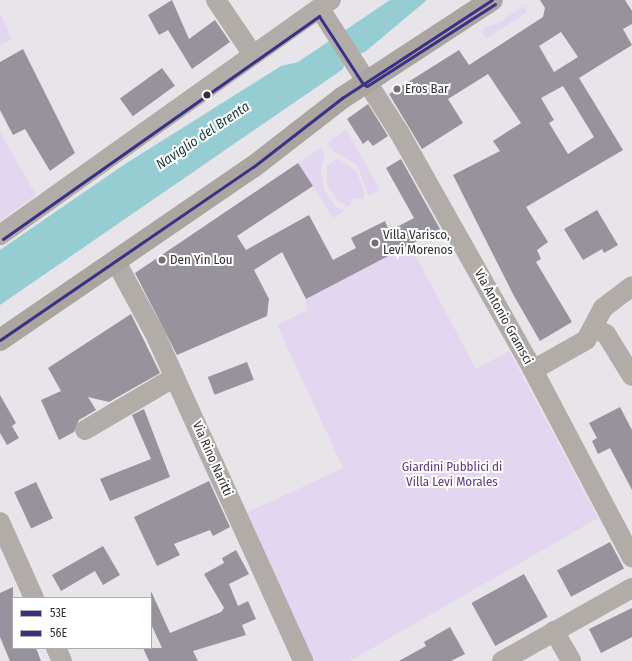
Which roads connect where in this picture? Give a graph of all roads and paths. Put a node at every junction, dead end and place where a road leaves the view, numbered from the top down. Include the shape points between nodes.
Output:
1 (216, 0) edge
2 (492, 0) edge
3 (326, 5) edge
4 (254, 55) junction
5 (367, 81) junction
6 (0, 235) edge
7 (115, 260) junction
8 (632, 286) edge
9 (594, 328) junction
10 (0, 340) edge
11 (176, 370) junction
12 (533, 370) junction
13 (632, 376) edge
14 (85, 430) dead end
15 (0, 522) edge
16 (632, 558) edge
17 (632, 588) edge
18 (34, 597) edge
19 (554, 630) junction
20 (56, 649) edge
21 (62, 661) edge
22 (303, 661) edge
23 (502, 661) edge
24 (571, 661) edge

1 - 4 street
2 - 5 main road
3 - 4 street
3 - 5 street, Via Antonio Gramsci via 333,28
4 - 6 street
5 - 7 main road via 252,166
5 - 12 street, Via Antonio Gramsci
7 - 10 main road
7 - 11 street, Via Rino Naritti
8 - 9 street via 606,305
9 - 12 street via 585,350 562,362
9 - 13 street via 606,334
11 - 14 street
11 - 22 street, Via Rino Naritti
12 - 16 street, Via Antonio Gramsci
15 - 18 street
17 - 19 street
19 - 23 street
19 - 24 street
20 - 21 street

